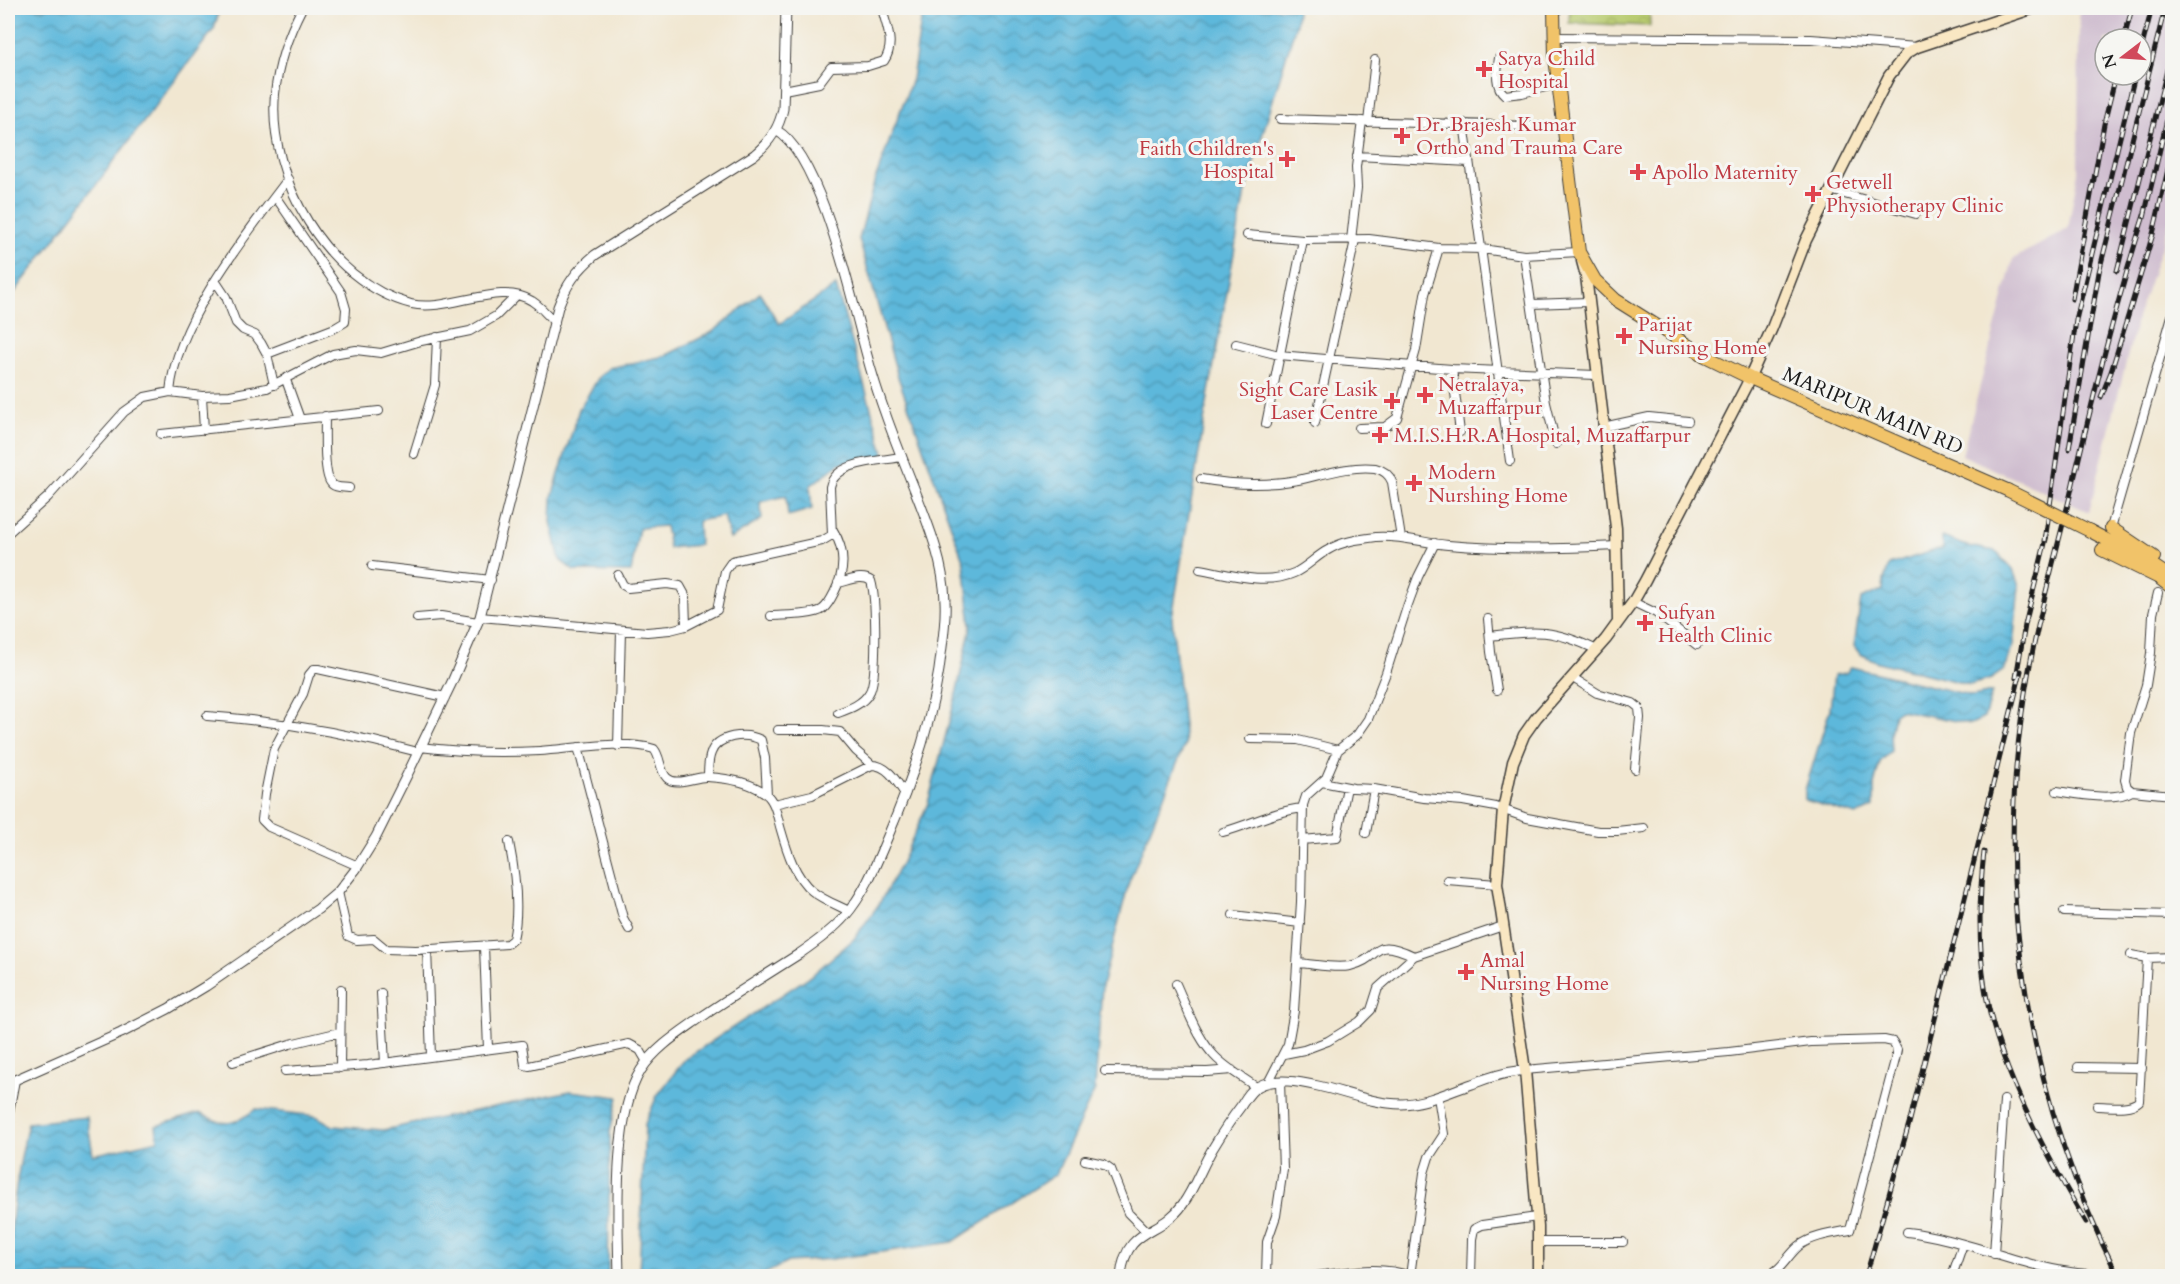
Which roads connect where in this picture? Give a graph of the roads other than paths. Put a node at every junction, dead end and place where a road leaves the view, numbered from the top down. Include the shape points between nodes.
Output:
1 (302, 8) edge
2 (786, 8) edge
3 (882, 8) edge
4 (1554, 8) edge
5 (2034, 8) edge
6 (1554, 37) junction
7 (1917, 47) junction
8 (1499, 58) dead end
9 (1375, 60) dead end
10 (1558, 84) junction
11 (784, 90) junction
12 (1280, 119) dead end
13 (1365, 122) junction
14 (1464, 123) junction
15 (1564, 127) junction
16 (776, 130) junction
17 (1357, 156) junction
18 (1469, 162) junction
19 (288, 179) junction
20 (1830, 190) junction
21 (275, 196) junction
22 (1916, 214) dead end
23 (1247, 235) dead end
24 (1303, 240) junction
25 (1353, 240) junction
26 (1439, 248) junction
27 (1482, 249) junction
28 (1579, 252) junction
29 (1524, 255) junction
30 (216, 282) junction
31 (516, 296) junction
32 (1588, 302) junction
33 (1532, 304) junction
34 (2172, 316) edge
35 (555, 322) junction
36 (437, 337) junction
37 (1236, 344) dead end
38 (267, 354) junction
39 (1279, 355) junction
40 (1330, 358) junction
41 (1412, 365) junction
42 (1452, 369) junction
43 (1498, 371) junction
44 (1543, 372) junction
45 (1596, 375) junction
46 (1750, 378) junction
47 (286, 380) junction
48 (274, 385) junction
49 (170, 392) junction
50 (202, 396) junction
51 (379, 411) dead end
52 (325, 416) junction
53 (300, 419) junction
54 (1688, 421) dead end
55 (1315, 423) dead end
56 (1266, 424) dead end
57 (1359, 428) dead end
58 (1603, 428) junction
59 (204, 430) junction
60 (1460, 432) dead end
61 (161, 434) dead end
62 (1556, 444) dead end
63 (414, 454) dead end
64 (902, 458) junction
65 (1510, 461) dead end
66 (1201, 479) dead end
67 (349, 488) dead end
68 (2111, 528) joint
69 (833, 530) junction
70 (8, 533) edge
71 (1401, 538) junction
72 (1435, 543) junction
73 (1617, 546) junction
74 (2102, 550) dead end
75 (372, 566) dead end
76 (1200, 569) dead end
77 (2172, 569) edge
78 (618, 574) dead end
79 (2172, 578) edge
80 (491, 580) junction
81 (838, 584) junction
82 (2172, 588) edge
83 (2158, 594) dead end
84 (1633, 602) junction
85 (771, 616) dead end
86 (417, 618) dead end
87 (1488, 619) dead end
88 (479, 620) junction
89 (1618, 621) junction
90 (686, 626) junction
91 (621, 631) junction
92 (1490, 636) junction
93 (1697, 645) dead end
94 (1597, 650) junction
95 (1573, 678) junction
96 (1497, 690) dead end
97 (445, 697) junction
98 (838, 713) dead end
99 (207, 716) dead end
100 (287, 723) junction
101 (778, 730) dead end
102 (1250, 739) dead end
103 (618, 746) junction
104 (578, 747) junction
105 (419, 750) junction
106 (1338, 750) junction
107 (872, 765) junction
108 (1635, 769) dead end
109 (708, 777) junction
110 (1322, 782) junction
111 (1347, 787) junction
112 (1374, 789) junction
113 (2057, 791) dead end
114 (2132, 791) junction
115 (905, 794) junction
116 (767, 795) junction
117 (2172, 795) edge
118 (774, 804) junction
119 (1303, 808) junction
120 (1503, 810) junction
121 (1644, 828) dead end
122 (1223, 832) dead end
123 (1366, 833) dead end
124 (1302, 840) junction
125 (509, 842) dead end
126 (358, 867) junction
127 (1447, 880) dead end
128 (1497, 884) junction
129 (338, 892) junction
130 (849, 911) junction
131 (2064, 912) dead end
132 (1233, 915) dead end
133 (2172, 915) edge
134 (1300, 923) junction
135 (1503, 926) junction
136 (629, 929) dead end
137 (484, 946) junction
138 (427, 949) junction
139 (2132, 955) dead end
140 (1414, 956) junction
141 (2172, 957) edge
142 (2147, 958) junction
143 (1298, 963) junction
144 (1176, 984) dead end
145 (341, 989) dead end
146 (381, 993) dead end
147 (340, 1032) junction
148 (488, 1049) junction
149 (1284, 1054) junction
150 (431, 1056) junction
151 (233, 1062) dead end
152 (647, 1062) junction
153 (385, 1063) junction
154 (2078, 1067) dead end
155 (340, 1068) junction
156 (2142, 1068) junction
157 (1232, 1070) junction
158 (1525, 1070) junction
159 (285, 1071) dead end
160 (1105, 1071) dead end
161 (11, 1081) edge
162 (1280, 1082) junction
163 (1268, 1083) junction
164 (1256, 1087) junction
165 (1438, 1097) junction
166 (2004, 1100) dead end
167 (2097, 1106) dead end
168 (8, 1117) edge
169 (1085, 1160) dead end
170 (1537, 1217) junction
171 (1147, 1232) junction
172 (1907, 1232) dead end
173 (1538, 1242) junction
174 (1623, 1242) dead end
175 (1963, 1244) junction
176 (1994, 1254) junction
177 (2067, 1275) edge
178 (2088, 1275) dead end
179 (619, 1276) edge
180 (1121, 1276) edge
181 (1266, 1276) edge
182 (1316, 1276) edge
183 (1328, 1276) edge
184 (1410, 1276) edge
185 (1471, 1276) edge
186 (1538, 1276) edge
187 (1767, 1276) edge
188 (1952, 1276) edge

1 - 19 street via 289,38 275,93 277,128
2 - 11 street
3 - 11 street via 890,41 884,61 868,66 831,67 819,83
4 - 6 main road
5 - 7 main road
6 - 7 street via 1812,39
6 - 10 main road
7 - 20 main road via 1906,54 1889,76
8 - 10 street via 1498,84 1505,95
9 - 13 street
10 - 15 main road
11 - 16 street
12 - 13 street
13 - 14 street
13 - 17 street
14 - 15 street
14 - 18 street
15 - 28 main road
16 - 35 street via 754,155 585,263 568,285
16 - 64 street via 801,159 826,216 872,375
17 - 18 street
17 - 25 street
18 - 27 street
19 - 21 street
19 - 31 street via 301,209 327,247 380,292 425,306
20 - 22 street
20 - 46 main road
21 - 30 street
21 - 38 street via 341,292 346,316 345,322 335,328
23 - 24 street
24 - 25 street
24 - 39 street
25 - 26 street
25 - 40 street
26 - 27 street
26 - 41 street via 1425,294
27 - 29 street
27 - 43 street
28 - 29 street
28 - 32 main road
28 - 46 main road, MARIPUR MAIN RD via 1595,279 1616,300 1705,356
29 - 33 street
30 - 38 street via 236,323 255,335
30 - 49 street via 178,353
31 - 35 street via 532,301
31 - 36 street via 480,326
32 - 33 street
32 - 45 main road
33 - 44 street
34 - 68 street
35 - 80 street
36 - 47 street via 381,353 356,350 333,354
36 - 63 street via 435,385
37 - 39 street
38 - 48 street
39 - 40 street
39 - 56 street
40 - 41 street
40 - 55 street
41 - 42 street
41 - 57 street via 1397,418 1385,427
42 - 43 street
42 - 60 street
43 - 44 street
43 - 65 street
44 - 45 street
44 - 62 street
45 - 58 main road
46 - 79 main road, MARIPUR MAIN RD, bridge via 2007,490 2145,560
46 - 84 main road
47 - 48 street
47 - 53 street
48 - 50 street via 250,392
49 - 50 street
49 - 70 street via 145,397 124,412 48,497
50 - 59 street
51 - 52 street
52 - 53 street
52 - 67 street via 330,482
53 - 59 street
54 - 58 street via 1648,417
58 - 73 main road
59 - 61 street
64 - 69 street via 838,471 830,487
64 - 115 street via 936,547 945,601 936,690
66 - 71 street via 1252,485 1346,470 1382,470 1392,482
68 - 77 main road
69 - 81 street via 842,555
69 - 90 street via 828,539 732,561 725,571 717,610
71 - 72 street
71 - 76 street via 1342,543 1284,577 1253,578
72 - 73 street via 1491,547
72 - 106 street via 1418,577 1368,719 1357,735
73 - 89 main road
74 - 82 main road
75 - 80 street
78 - 90 street via 628,588 680,586 685,595
80 - 88 street
81 - 85 street via 822,609
81 - 98 street via 859,578 871,581 875,644 871,691 862,701
83 - 114 street via 2146,685 2126,756 2125,780
84 - 89 main road
84 - 93 street via 1656,613
86 - 88 street
87 - 92 street
88 - 91 street
88 - 97 street
89 - 94 main road
90 - 91 street via 658,632
91 - 103 street
92 - 94 street via 1558,633
92 - 96 street
94 - 95 main road
95 - 108 street via 1597,693 1639,708
95 - 120 main road via 1524,735 1513,762
97 - 100 street via 314,669
97 - 105 street
99 - 100 street
100 - 105 street
100 - 126 street via 274,749 264,823
101 - 107 street via 840,732
102 - 106 street via 1298,740
103 - 104 street
103 - 109 street via 654,749 669,780
104 - 105 street via 538,751
104 - 136 street
105 - 126 street
106 - 110 street
107 - 115 street via 888,771
107 - 118 street via 812,795
109 - 116 street via 745,784
109 - 116 street via 714,746 733,736 757,738 764,750
110 - 111 street
110 - 119 street via 1306,796
111 - 112 street
111 - 124 street via 1337,837
112 - 120 street
112 - 123 street
113 - 114 street via 2115,796
114 - 117 street
115 - 130 street via 870,878
116 - 118 street
118 - 130 street via 788,850 807,885 819,896
119 - 122 street via 1279,811
119 - 124 street
120 - 121 street via 1598,831
120 - 128 main road
124 - 134 street
125 - 137 street via 515,888 513,939 507,944
126 - 129 street
127 - 128 street
128 - 135 main road
129 - 138 street via 346,932 352,938 374,939 386,950
129 - 161 street via 286,933 175,1005
130 - 152 street via 814,943 680,1032
131 - 133 street
132 - 134 street
134 - 143 street
135 - 140 street
135 - 158 main road
137 - 138 street
137 - 148 street
138 - 150 street
139 - 142 street
140 - 143 street via 1383,947 1348,966
140 - 149 street via 1378,988 1371,1010 1359,1022 1328,1041
141 - 142 street
142 - 156 street
143 - 149 street via 1294,1011
144 - 157 street via 1210,1052
145 - 147 street
146 - 153 street
147 - 151 street
147 - 155 street
148 - 150 street
148 - 152 street via 522,1045 525,1065 529,1066 629,1044 640,1050
149 - 163 street
150 - 153 street
152 - 179 street via 630,1091 625,1113 618,1209
153 - 155 street
154 - 156 street
155 - 159 street
156 - 167 street via 2139,1101 2134,1105
157 - 160 street
157 - 164 street
158 - 165 street via 1482,1080
158 - 170 main road
158 - 187 street via 1811,1042 1893,1042 1897,1050 1895,1060 1850,1230 1800,1245 1780,1269
161 - 168 street
162 - 163 street
162 - 165 street via 1320,1086 1387,1104
162 - 181 street via 1283,1169 1276,1216 1267,1242
163 - 164 street
164 - 171 street via 1213,1148 1184,1204
165 - 184 street via 1444,1134 1424,1173
166 - 176 street
169 - 171 street via 1111,1169 1124,1206
170 - 173 main road
170 - 185 street via 1474,1229
171 - 180 street via 1128,1248
172 - 175 street
173 - 174 street
173 - 186 main road
175 - 176 street
175 - 188 street
176 - 177 street
177 - 178 street
182 - 183 street
183 - 184 street via 1382,1272

